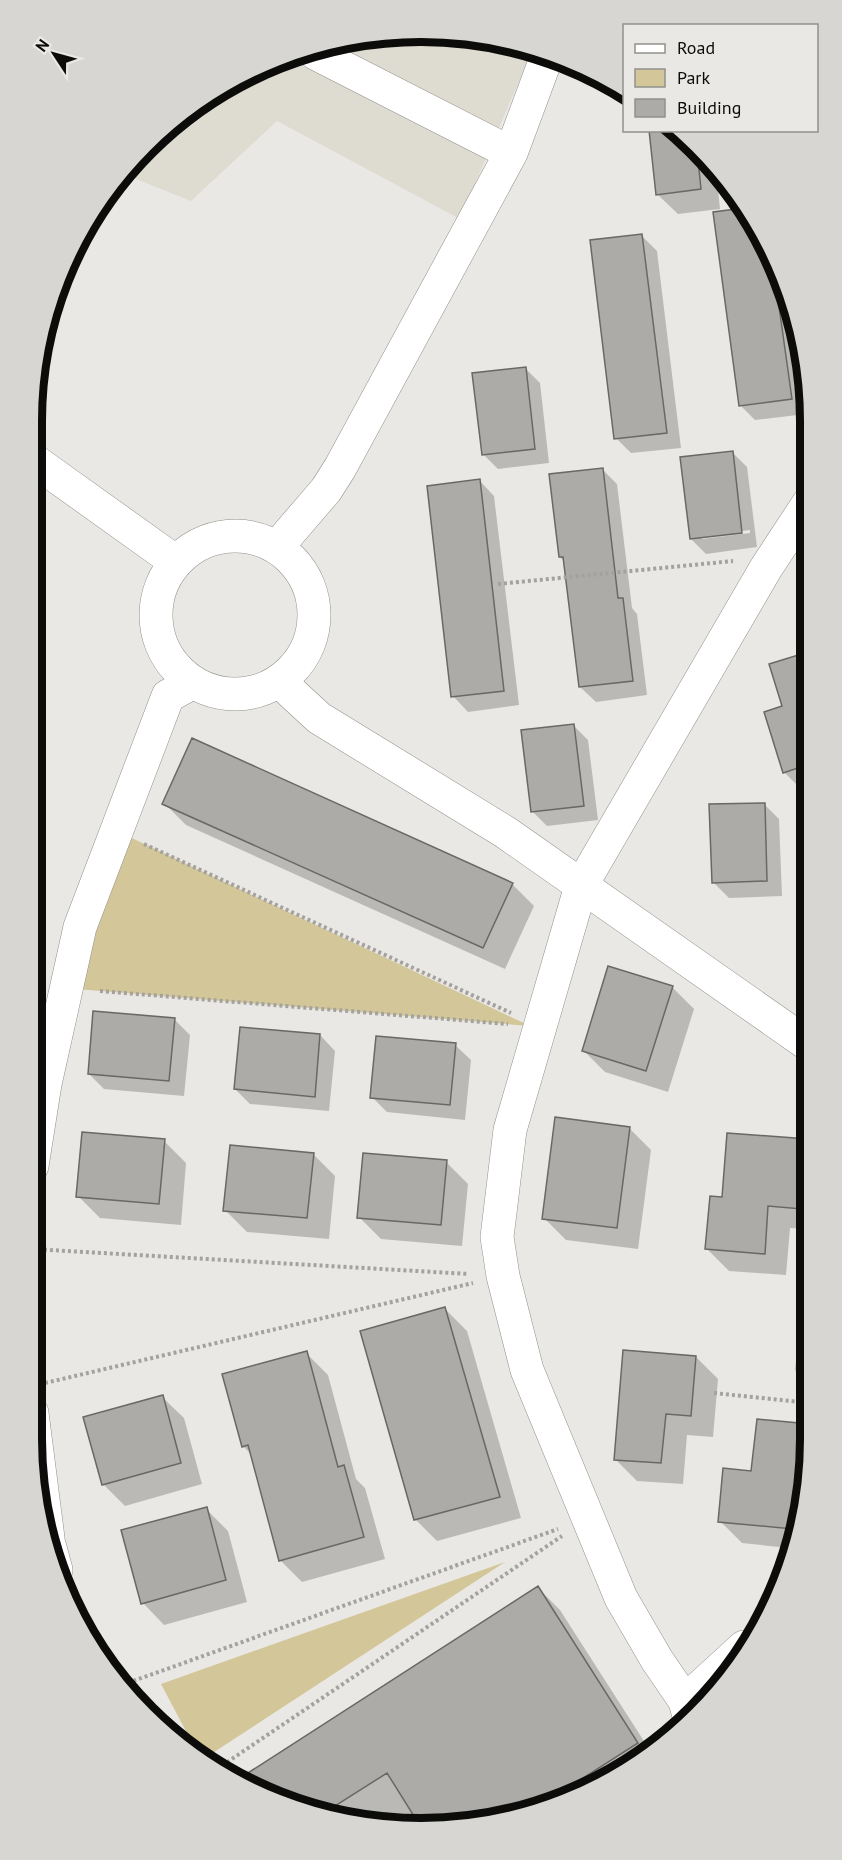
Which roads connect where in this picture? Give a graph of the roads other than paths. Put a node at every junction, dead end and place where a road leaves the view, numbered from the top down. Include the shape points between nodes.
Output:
1 (320, 56) edge
2 (545, 63) edge
3 (511, 153) junction
4 (42, 466) edge
5 (800, 516) edge
6 (277, 547) junction
7 (176, 562) junction
8 (279, 681) junction
9 (192, 683) junction
10 (581, 886) junction
11 (800, 1039) edge
12 (42, 1103) edge
13 (717, 1676) edge
14 (687, 1708) edge

1 - 3 street
2 - 3 street
3 - 6 street via 340,468
4 - 7 street
5 - 10 street
6 - 7 street via 252,537 224,536 198,544
6 - 8 street via 309,583 315,607 313,632 304,654
7 - 9 street via 161,585 155,613 159,640 172,664
8 - 9 street via 246,695 218,693
8 - 10 street via 319,718 505,831
9 - 12 street via 168,696 80,927
10 - 11 street
10 - 14 street via 510,1130 497,1237 502,1276 527,1370 587,1519 621,1598
13 - 14 street

